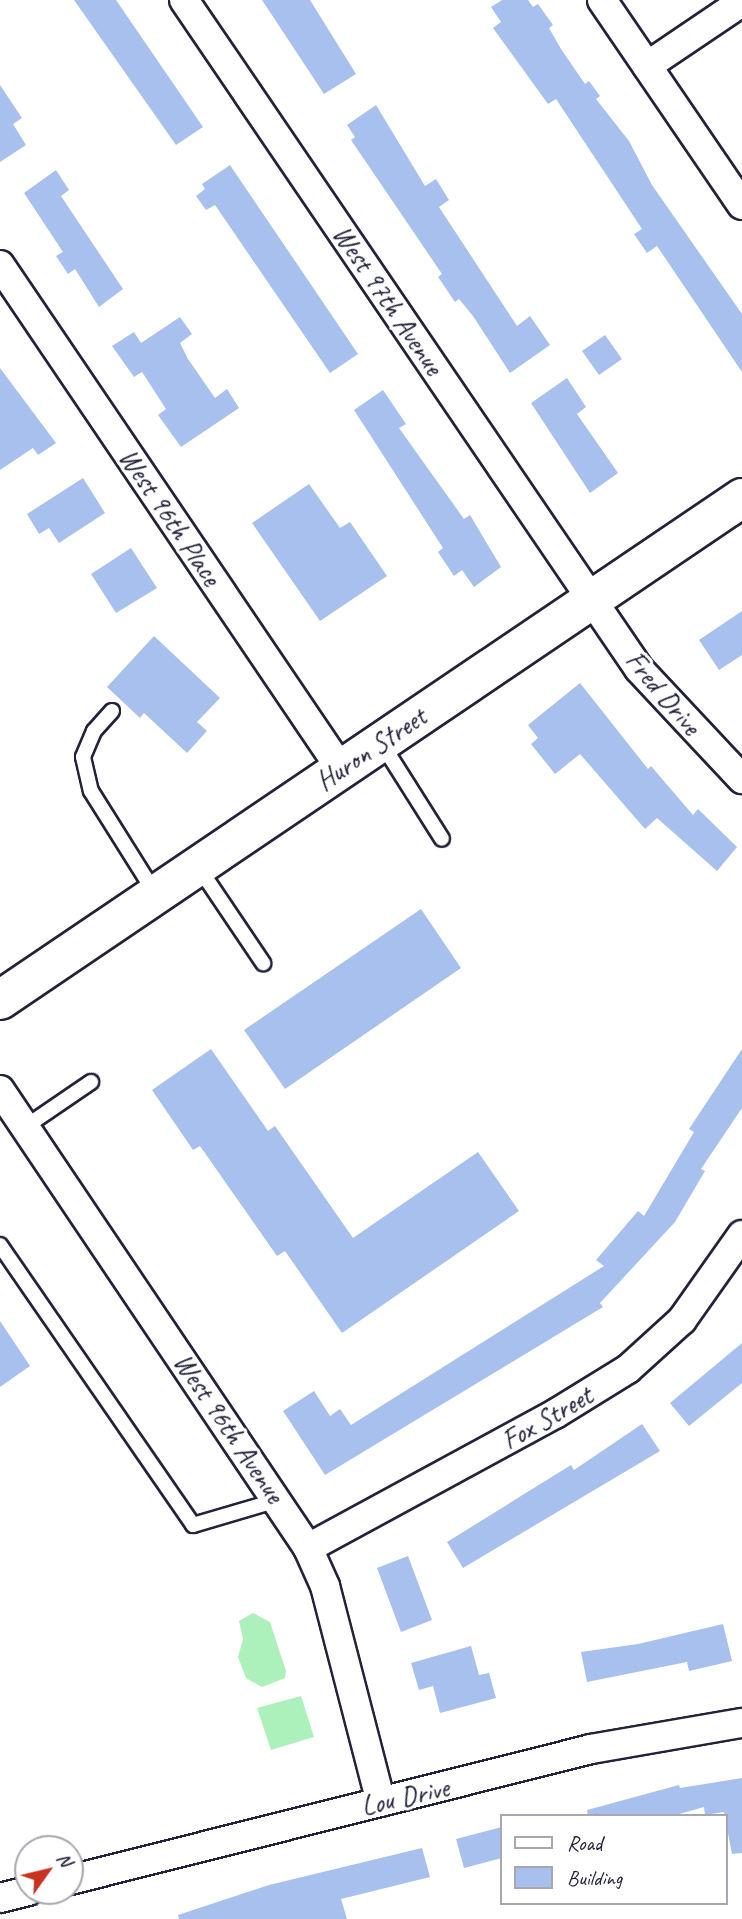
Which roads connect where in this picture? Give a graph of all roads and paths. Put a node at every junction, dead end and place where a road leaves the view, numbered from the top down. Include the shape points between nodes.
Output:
1 (184, 0) edge
2 (601, 0) edge
3 (742, 2) edge
4 (647, 66) junction
5 (742, 205) edge
6 (0, 265) edge
7 (742, 498) edge
8 (592, 600) junction
9 (112, 712) dead end
10 (381, 743) junction
11 (341, 769) junction
12 (742, 779) edge
13 (442, 839) dead end
14 (198, 866) junction
15 (156, 894) junction
16 (263, 963) dead end
17 (0, 1000) edge
18 (91, 1082) dead end
19 (0, 1090) edge
20 (25, 1127) junction
21 (742, 1235) edge
22 (0, 1245) edge
23 (278, 1500) junction
24 (308, 1548) junction
25 (742, 1723) edge
26 (381, 1802) junction
27 (84, 1876) edge

1 - 8 street, West 97th Avenue
2 - 4 street
3 - 4 street
4 - 5 street
6 - 11 street, West 96th Place
7 - 8 main road, Huron Street
8 - 10 main road, Huron Street
8 - 12 street, Fred Drive via 639,669
9 - 15 lane via 94,731 83,757 92,791
10 - 11 main road, Huron Street
10 - 13 lane
11 - 14 main road, Huron Street
14 - 15 main road, Huron Street
14 - 16 lane
15 - 17 main road, Huron Street
18 - 20 lane
19 - 20 street, West 96th Avenue
20 - 23 street, West 96th Avenue
21 - 24 street, Fox Street via 682,1320 628,1369 555,1414
22 - 23 lane via 193,1525
23 - 24 street, West 96th Avenue
24 - 26 street, West 96th Avenue via 325,1586
25 - 26 street, Lou Drive via 591,1749
26 - 27 street, Lou Drive

